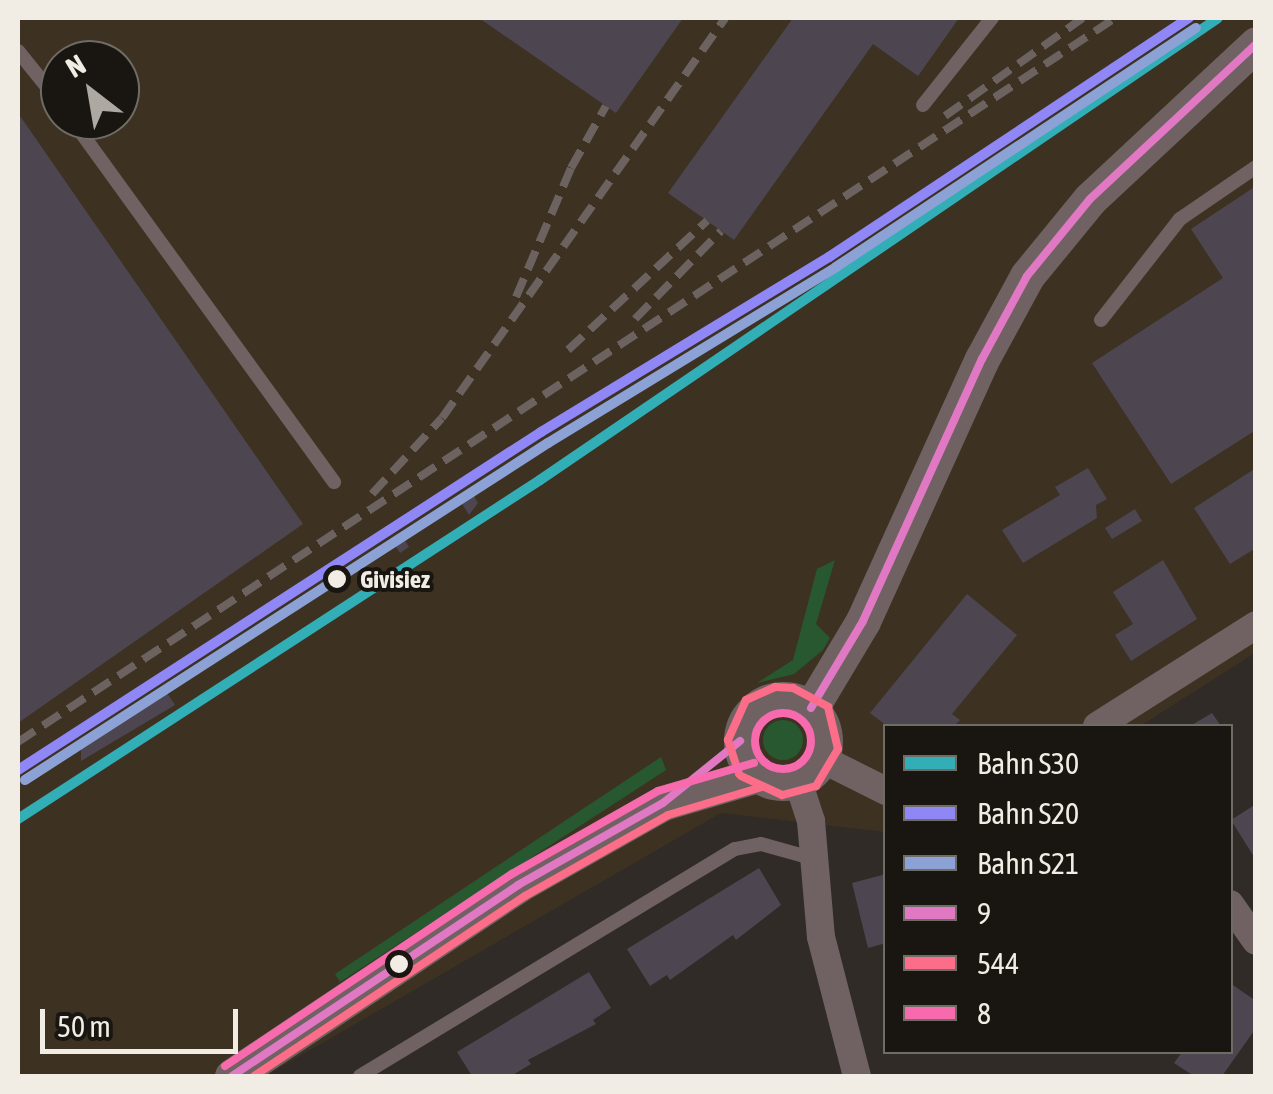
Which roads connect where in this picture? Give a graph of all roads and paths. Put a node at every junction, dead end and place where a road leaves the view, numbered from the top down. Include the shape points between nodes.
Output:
1 (992, 18) edge
2 (1256, 44) edge
3 (18, 51) edge
4 (40, 78) edge
5 (923, 104) dead end
6 (86, 140) edge
7 (1256, 166) edge
8 (1101, 320) dead end
9 (334, 482) dead end
10 (1256, 625) edge
11 (811, 708) junction
12 (1109, 723) edge
13 (740, 742) junction
14 (810, 770) junction
15 (758, 775) junction
16 (883, 790) edge
17 (663, 803) junction
18 (815, 859) junction
19 (1233, 908) edge
20 (1256, 941) edge
21 (232, 1076) edge
22 (360, 1076) edge
23 (857, 1076) edge

1 - 5 lane
2 - 11 street via 1090,199 1027,276 982,359 864,621
3 - 4 lane
6 - 9 lane
7 - 8 lane via 1180,219
10 - 12 street
11 - 13 street via 792,700 766,703 746,721
11 - 14 street via 826,734
13 - 15 street
13 - 17 street
14 - 15 street
14 - 16 street
14 - 18 street
15 - 17 street
17 - 21 street via 518,884
18 - 22 lane via 761,844 735,849
18 - 23 street via 821,937
19 - 20 street

